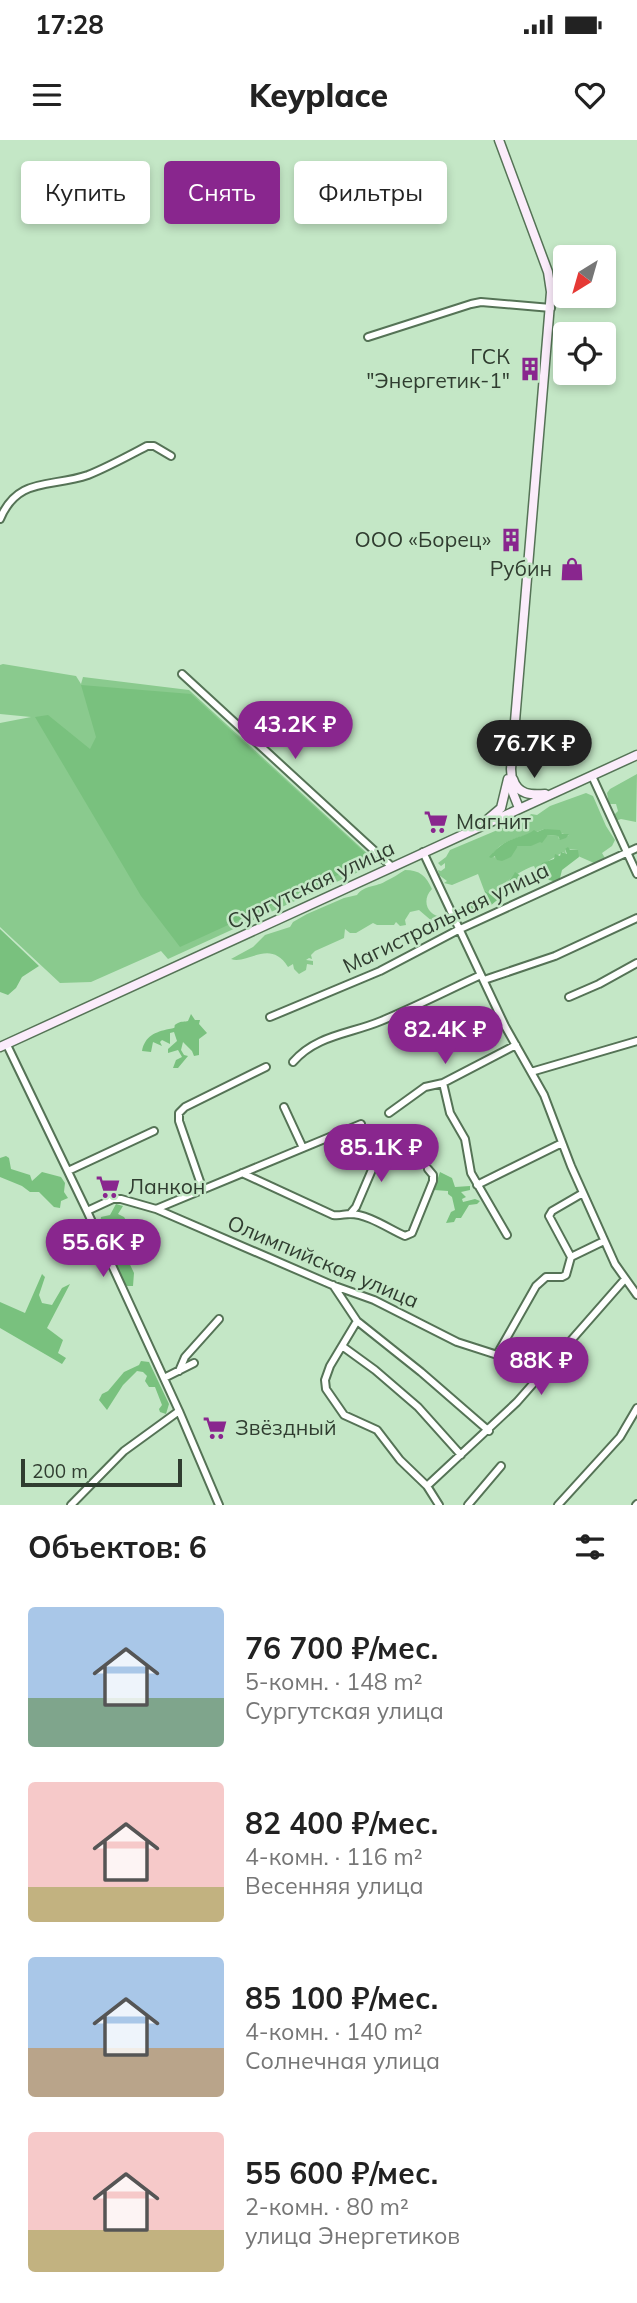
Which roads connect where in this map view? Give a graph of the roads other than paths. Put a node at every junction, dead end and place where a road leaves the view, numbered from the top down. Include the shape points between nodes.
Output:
1 (499, 140) edge
2 (551, 308) junction
3 (368, 337) dead end
4 (171, 456) dead end
5 (0, 519) edge
6 (182, 674) dead end
7 (637, 755) edge
8 (511, 769) junction
9 (592, 776) junction
10 (554, 793) junction
11 (519, 808) junction
12 (480, 826) junction
13 (637, 848) edge
14 (423, 852) junction
15 (627, 852) junction
16 (391, 866) junction
17 (637, 873) edge
18 (637, 918) edge
19 (458, 930) junction
20 (637, 963) edge
21 (482, 978) junction
22 (569, 997) dead end
23 (270, 1017) dead end
24 (637, 1041) edge
25 (516, 1045) junction
26 (3, 1046) edge
27 (293, 1062) dead end
28 (266, 1067) dead end
29 (531, 1072) junction
30 (443, 1083) junction
31 (284, 1107) dead end
32 (389, 1113) dead end
33 (361, 1124) dead end
34 (154, 1131) dead end
35 (386, 1138) dead end
36 (562, 1143) junction
37 (303, 1148) junction
38 (428, 1169) dead end
39 (68, 1171) junction
40 (242, 1173) junction
41 (477, 1185) junction
42 (203, 1190) junction
43 (583, 1193) junction
44 (156, 1209) junction
45 (87, 1211) junction
46 (350, 1214) junction
47 (507, 1235) dead end
48 (604, 1241) junction
49 (572, 1257) junction
50 (625, 1279) junction
51 (332, 1285) junction
52 (637, 1295) edge
53 (219, 1319) dead end
54 (357, 1321) junction
55 (342, 1346) junction
56 (498, 1353) junction
57 (194, 1363) dead end
58 (179, 1371) junction
59 (541, 1377) junction
60 (164, 1378) junction
61 (637, 1408) edge
62 (178, 1410) junction
63 (489, 1431) junction
64 (461, 1455) junction
65 (501, 1466) dead end
66 (428, 1486) junction
67 (71, 1505) edge
68 (219, 1505) edge
69 (439, 1505) edge
70 (468, 1505) edge
71 (558, 1505) edge

1 - 2 main road via 548,272
2 - 3 street via 481,302
2 - 8 main road
4 - 5 street via 147,446 88,475 30,487 14,496
6 - 16 street
7 - 9 main road, Сургутская улица
8 - 10 main road via 522,792
8 - 11 main road
8 - 12 main road via 500,808
9 - 10 main road, Сургутская улица
9 - 15 street
10 - 11 main road, Сургутская улица
11 - 12 main road, Сургутская улица
12 - 14 main road, Сургутская улица
13 - 15 street, Магистральная улица
14 - 16 main road, Сургутская улица
14 - 19 street
15 - 17 street
15 - 19 street, Магистральная улица
16 - 26 main road, Сургутская улица
18 - 21 street via 555,956
19 - 21 street
19 - 23 street, Магистральная улица via 380,971
20 - 22 street
21 - 25 street
21 - 27 street via 376,1023 329,1036
24 - 29 street
25 - 29 street
25 - 30 street
26 - 39 street
28 - 42 street via 179,1113
29 - 36 street
30 - 32 street via 416,1092
30 - 41 street
31 - 37 street
33 - 37 street
34 - 39 street
35 - 46 street
36 - 41 street
36 - 43 street
37 - 40 street
38 - 46 street via 433,1181 409,1236
39 - 45 street
40 - 42 street
40 - 46 street via 333,1215
41 - 47 street
42 - 44 street
43 - 48 street
43 - 49 street via 549,1216
44 - 45 street, Олимпийская улица via 113,1199
44 - 51 street, Олимпийская улица
45 - 60 street
48 - 49 street
48 - 50 street
49 - 56 street via 566,1275 545,1277 536,1286
50 - 52 street
50 - 59 street
51 - 54 street
51 - 56 street, Олимпийская улица via 374,1300 457,1342
53 - 58 street via 185,1357
54 - 55 street
54 - 63 street
55 - 64 street via 418,1407
55 - 66 street via 330,1366 326,1389 344,1415 372,1427
56 - 59 street, Олимпийская улица
57 - 58 street
58 - 60 street
59 - 63 street
60 - 62 street
61 - 71 street via 620,1437
62 - 67 street via 124,1451
62 - 68 street
63 - 64 street
64 - 66 street
65 - 70 street
66 - 69 street

